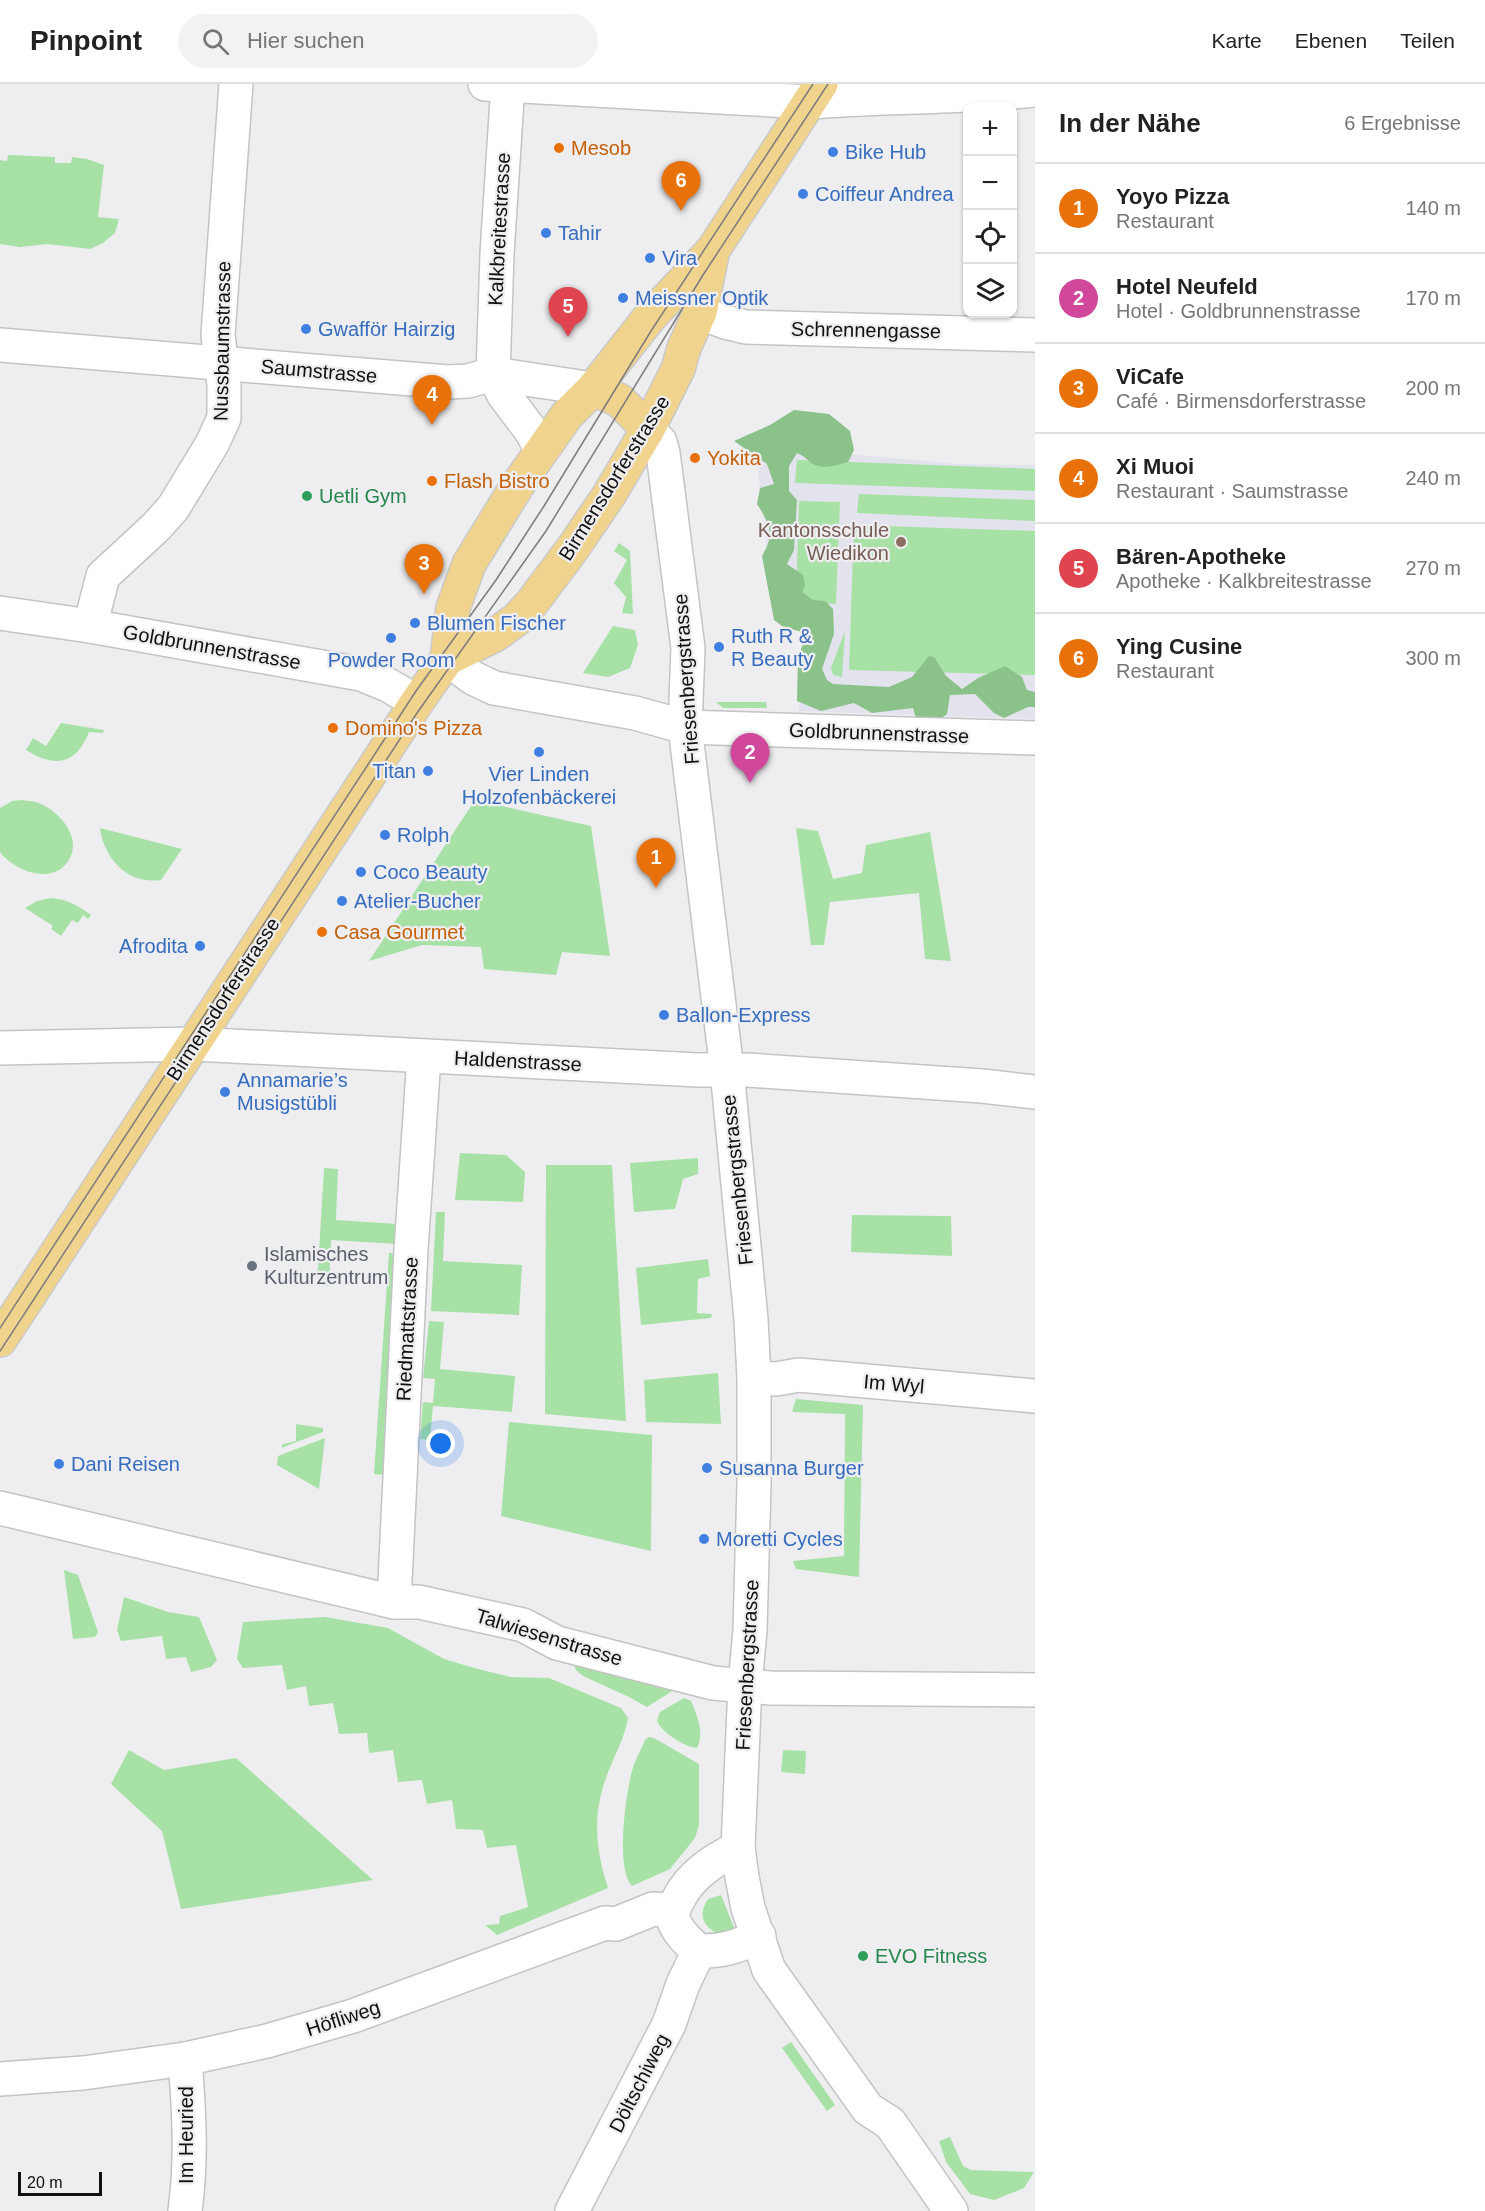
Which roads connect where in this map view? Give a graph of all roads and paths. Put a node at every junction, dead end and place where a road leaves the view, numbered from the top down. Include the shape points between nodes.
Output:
1 (236, 84) edge
2 (500, 85) edge
3 (1035, 90) edge
4 (815, 93) edge
5 (713, 250) junction
6 (700, 312) junction
7 (1035, 335) edge
8 (0, 345) edge
9 (222, 362) junction
10 (493, 374) junction
11 (593, 389) junction
12 (648, 429) junction
13 (541, 450) junction
14 (0, 613) edge
15 (90, 626) junction
16 (447, 658) junction
17 (417, 702) junction
18 (685, 727) junction
19 (1035, 738) edge
20 (194, 1044) junction
21 (0, 1048) edge
22 (424, 1057) junction
23 (727, 1070) junction
24 (1035, 1092) edge
25 (0, 1340) edge
26 (754, 1378) junction
27 (1035, 1396) edge
28 (0, 1508) edge
29 (394, 1602) junction
30 (745, 1685) junction
31 (1035, 1690) edge
32 (738, 1848) junction
33 (673, 1910) junction
34 (759, 1936) junction
35 (699, 1951) junction
36 (185, 2059) junction
37 (0, 2079) edge
38 (184, 2211) edge
39 (572, 2211) edge
40 (951, 2211) edge

1 - 9 street, Nussbaumstrasse via 218,335
2 - 4 street
2 - 10 street, Kalkbreitestrasse
3 - 4 street via 851,98
4 - 5 main road, Birmensdorferstrasse
5 - 6 main road, Birmensdorferstrasse
5 - 11 main road, Birmensdorferstrasse via 644,325
6 - 7 street, Schrennengasse via 746,327
6 - 12 main road, Birmensdorferstrasse
8 - 9 street, Saumstrasse
9 - 10 street, Saumstrasse via 448,382
9 - 15 street, Nussbaumstrasse via 221,428 166,518 103,576
10 - 11 street
10 - 13 street
11 - 12 main road via 619,400
11 - 13 main road, Birmensdorferstrasse
12 - 16 main road, Birmensdorferstrasse via 603,504 531,604 495,635
12 - 18 street, Friesenbergstrasse via 660,442 666,467 688,648
13 - 16 main road, Birmensdorferstrasse via 469,564 453,608
14 - 15 street, Goldbrunnenstrasse
15 - 17 street, Goldbrunnenstrasse via 360,674
16 - 17 main road, Birmensdorferstrasse
16 - 18 street, Goldbrunnenstrasse via 494,688 636,713
17 - 20 main road, Birmensdorferstrasse
18 - 19 street, Goldbrunnenstrasse
18 - 23 street, Friesenbergstrasse
20 - 21 street, Haldenstrasse
20 - 22 street, Haldenstrasse
20 - 25 main road, Birmensdorferstrasse
22 - 23 street, Haldenstrasse
22 - 29 street, Riedmattstrasse
23 - 24 street, Haldenstrasse
23 - 26 street, Friesenbergstrasse
26 - 27 street, Im Wyl via 799,1375
26 - 30 street, Friesenbergstrasse via 750,1630
28 - 29 street, Talwiesenstrasse
29 - 30 street, Talwiesenstrasse via 419,1602 523,1625 557,1643 713,1683
30 - 31 street, Talwiesenstrasse
30 - 32 street, Friesenbergstrasse
32 - 33 street via 700,1872 682,1891
32 - 34 street, Friesenbergstrasse via 748,1908
33 - 35 street via 679,1931
33 - 36 street, Höfliweg via 653,1909 616,1924 605,1923 353,2016
34 - 35 street via 738,1947
34 - 40 street, Friesenbergstrasse via 769,1970 780,1988 868,2109 890,2123
35 - 39 street, Döltschiweg via 665,2032
36 - 37 street, Höfliweg
36 - 38 street, Im Heuried via 190,2108

